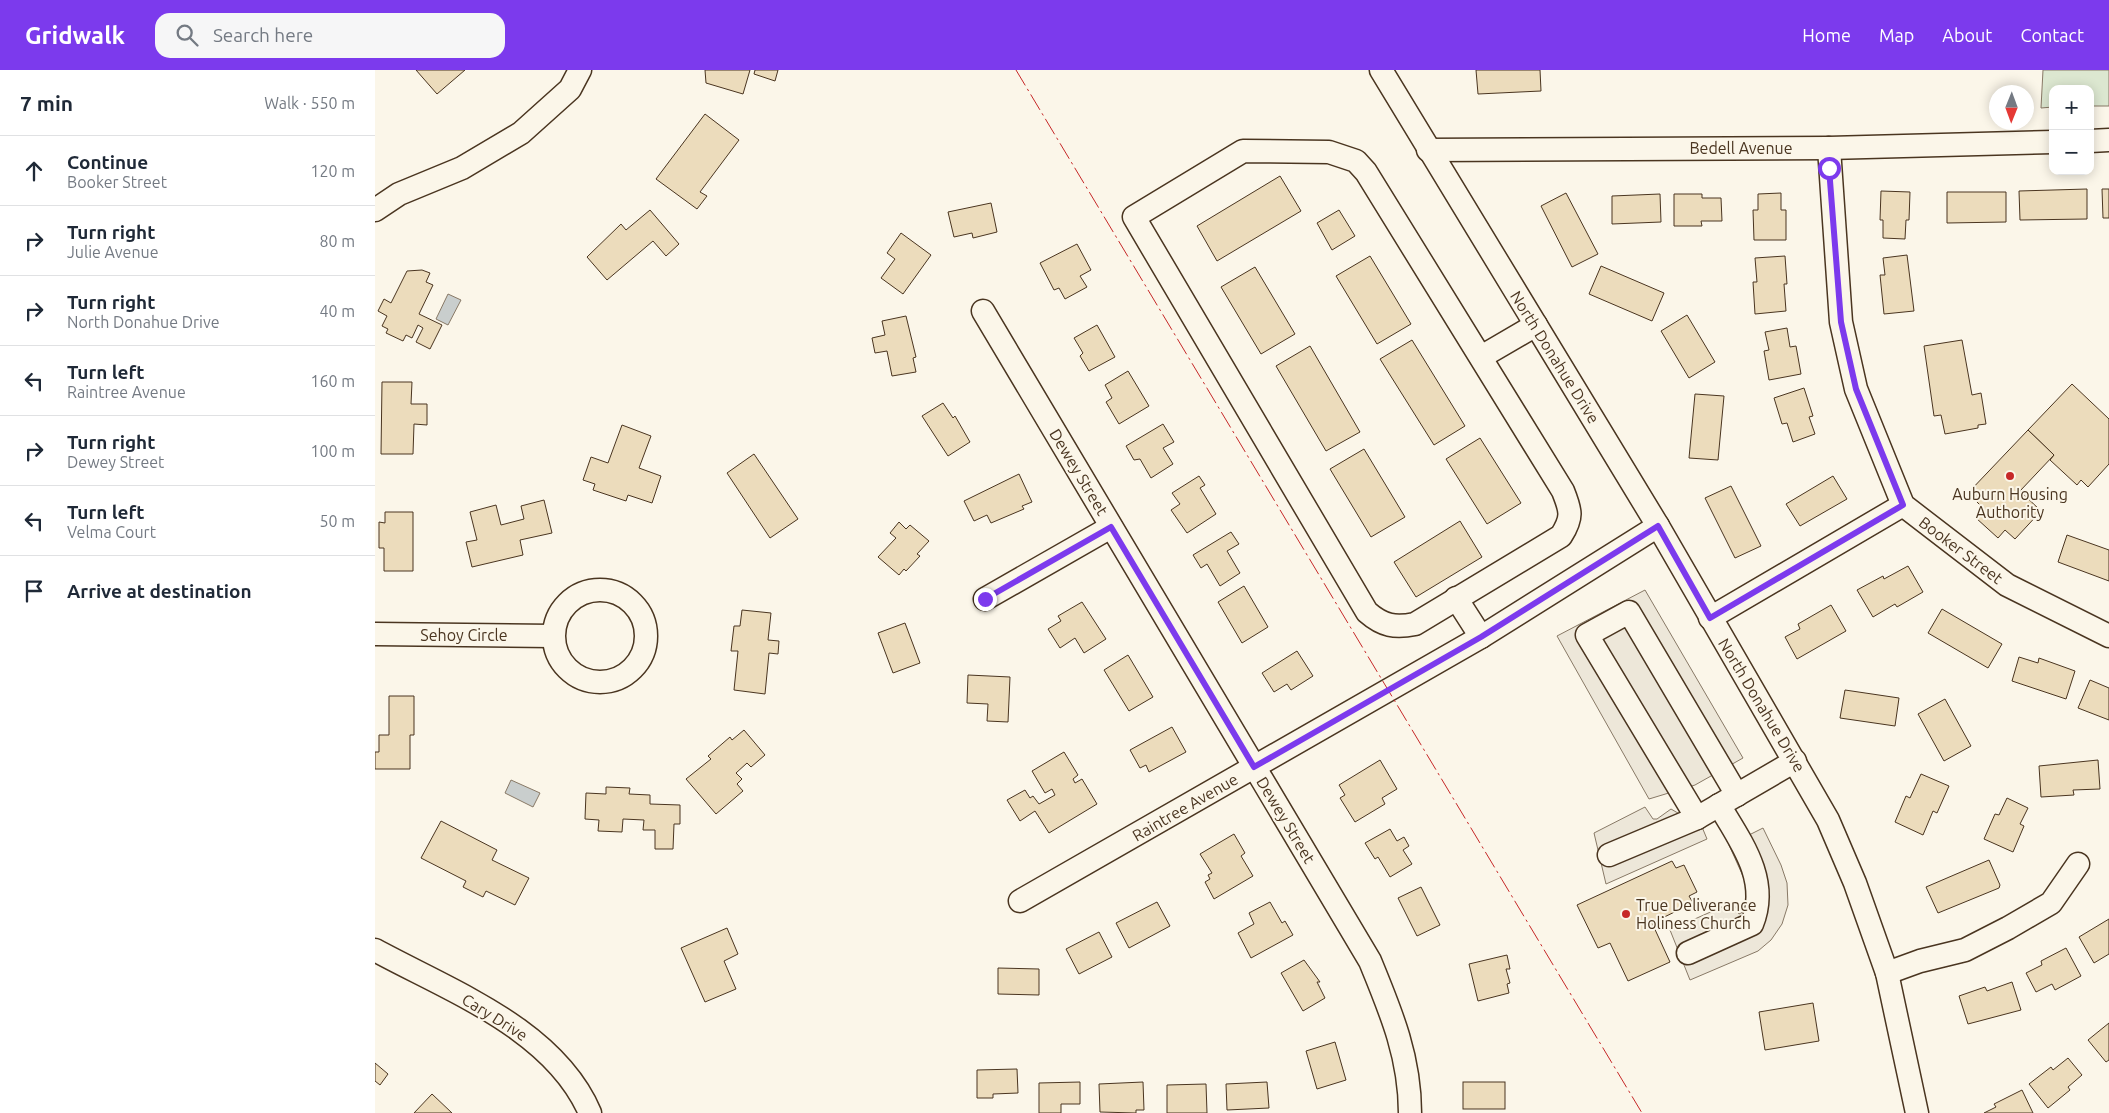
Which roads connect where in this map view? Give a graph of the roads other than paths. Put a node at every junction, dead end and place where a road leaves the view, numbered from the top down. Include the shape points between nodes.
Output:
1 (580, 70) edge
2 (1381, 70) edge
3 (2109, 140) edge
4 (2094, 141) edge
5 (2049, 142) edge
6 (1829, 148) junction
7 (1428, 150) junction
8 (375, 210) edge
9 (983, 311) dead end
10 (1536, 326) junction
11 (1481, 357) junction
12 (1903, 505) junction
13 (1658, 526) junction
14 (1111, 527) junction
15 (1456, 598) junction
16 (985, 599) dead end
17 (1710, 618) junction
18 (375, 634) edge
19 (553, 636) junction
20 (2109, 636) edge
21 (1481, 637) junction
22 (1795, 761) junction
23 (1254, 767) junction
24 (1728, 800) junction
25 (1697, 818) junction
26 (1609, 855) dead end
27 (2078, 864) dead end
28 (1020, 902) dead end
29 (375, 950) edge
30 (1688, 953) dead end
31 (1887, 973) junction
32 (590, 1113) edge
33 (1410, 1113) edge
34 (1917, 1113) edge

1 - 8 street via 570,89 521,133 462,168 399,194
2 - 7 street, North Donahue Drive
3 - 4 street
5 - 6 street, Bedell Avenue
6 - 7 street, Bedell Avenue
6 - 12 street, Booker Street via 1841,322 1856,389
7 - 10 street, North Donahue Drive
9 - 14 street, Dewey Street
10 - 11 street
10 - 13 street, North Donahue Drive
11 - 15 street via 1563,491 1570,508 1569,523 1561,536
11 - 15 street via 1366,172 1356,161 1329,152 1243,151 1134,217 1367,612 1379,622 1396,628 1415,624
12 - 17 street
12 - 20 street, Booker Street via 2007,585
13 - 17 street, North Donahue Drive
13 - 21 street, Raintree Avenue
14 - 16 street
14 - 23 street, Dewey Street
15 - 21 street
17 - 22 street, North Donahue Drive
18 - 19 street, Sehoy Circle
19 - 19 street via 563,664 575,675 589,681 619,678 641,658 646,644 646,628 632,602 619,593 604,590 588,590 569,602 556,621
21 - 23 street, Raintree Avenue
22 - 24 street
22 - 31 street, North Donahue Drive via 1829,820
23 - 28 street, Raintree Avenue
23 - 33 street, Dewey Street via 1370,961 1397,1026 1408,1074
24 - 25 street
24 - 25 street via 1629,612 1587,635
24 - 30 street via 1759,888 1758,908 1752,924
25 - 26 street
27 - 31 street via 2051,903 2008,928 1965,950
29 - 32 street, Cary Drive via 482,1005 537,1044 581,1091
31 - 34 street, North Donahue Drive

